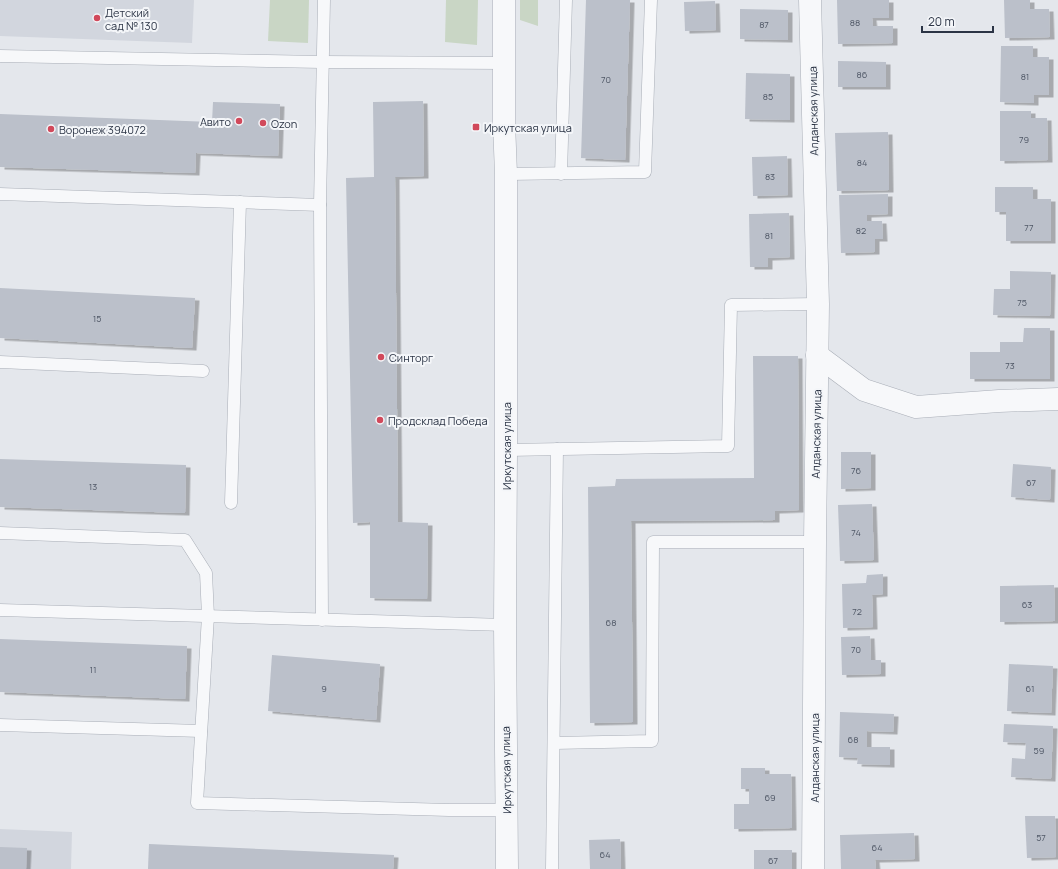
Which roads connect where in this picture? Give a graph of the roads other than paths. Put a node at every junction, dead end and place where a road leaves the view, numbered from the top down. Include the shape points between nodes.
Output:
1 (324, 0) edge
2 (504, 0) edge
3 (566, 0) edge
4 (651, 0) edge
5 (810, 0) edge
6 (0, 56) edge
7 (322, 62) junction
8 (504, 63) junction
9 (506, 174) junction
10 (561, 174) junction
11 (0, 194) edge
12 (240, 202) junction
13 (320, 205) junction
14 (818, 304) junction
15 (817, 355) junction
16 (0, 362) edge
17 (203, 371) dead end
18 (1058, 399) edge
19 (557, 449) junction
20 (506, 450) junction
21 (231, 503) dead end
22 (0, 533) edge
23 (815, 542) junction
24 (0, 610) edge
25 (208, 616) junction
26 (322, 620) junction
27 (505, 625) junction
28 (0, 725) edge
29 (201, 731) junction
30 (554, 744) junction
31 (507, 810) junction
32 (507, 869) edge
33 (552, 869) edge
34 (813, 869) edge

1 - 7 lane
2 - 8 street, Иркутская улица
3 - 10 lane
4 - 10 lane via 645,172
5 - 14 street, Алданская улица
6 - 7 lane
7 - 8 lane
7 - 13 lane
8 - 9 street, Иркутская улица
9 - 10 lane
9 - 20 street, Иркутская улица
11 - 12 lane
12 - 13 lane
12 - 21 lane
13 - 26 lane
14 - 15 street, Алданская улица
14 - 19 lane via 731,305 728,446
15 - 18 street via 864,390 916,407 999,400
15 - 23 street, Алданская улица
16 - 17 lane
19 - 20 lane
19 - 30 lane
20 - 27 street, Иркутская улица
22 - 25 lane via 185,540 206,573
23 - 30 lane via 653,542 652,741
23 - 34 street, Алданская улица
24 - 25 lane
25 - 26 lane
25 - 29 lane
26 - 27 lane
27 - 31 street, Иркутская улица
28 - 29 lane
29 - 31 lane via 197,802
30 - 33 lane
31 - 32 street, Иркутская улица

